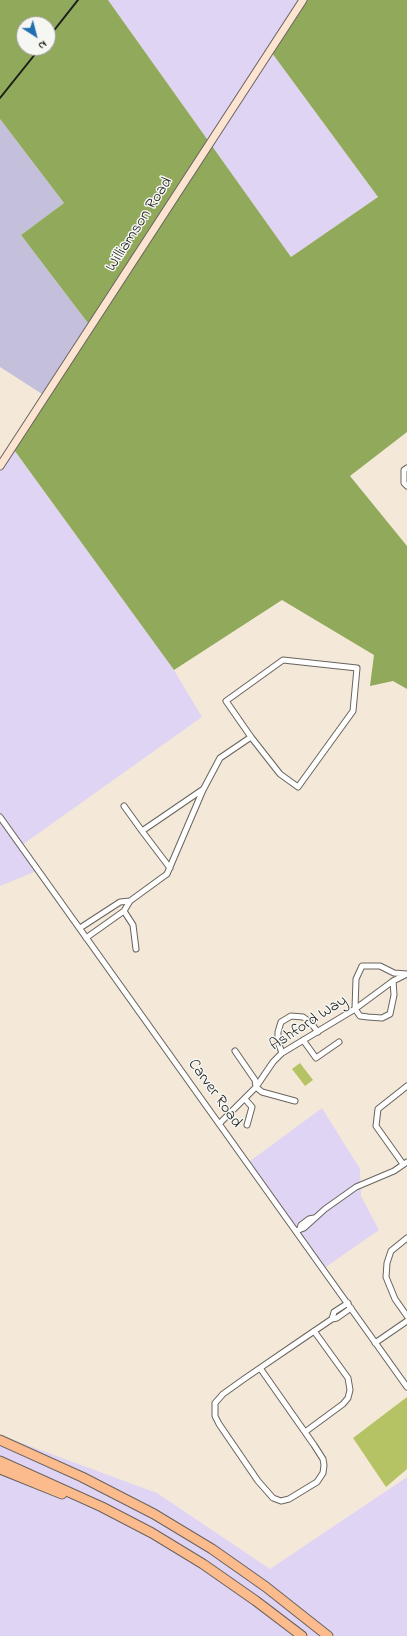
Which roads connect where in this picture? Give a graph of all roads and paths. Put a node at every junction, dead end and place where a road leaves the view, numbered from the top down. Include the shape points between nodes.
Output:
1 (303, 0) edge
2 (0, 466) edge
3 (407, 468) edge
4 (407, 486) edge
5 (251, 737) junction
6 (203, 790) junction
7 (124, 806) dead end
8 (0, 817) edge
9 (142, 831) junction
10 (170, 868) junction
11 (130, 901) junction
12 (124, 911) junction
13 (80, 928) junction
14 (86, 938) junction
15 (136, 949) dead end
16 (407, 974) edge
17 (393, 982) junction
18 (355, 1010) junction
19 (318, 1032) junction
20 (303, 1040) junction
21 (339, 1042) dead end
22 (235, 1051) dead end
23 (282, 1053) junction
24 (407, 1086) edge
25 (256, 1087) junction
26 (245, 1099) junction
27 (295, 1101) dead end
28 (219, 1124) junction
29 (247, 1125) dead end
30 (405, 1163) edge
31 (298, 1230) junction
32 (407, 1238) edge
33 (349, 1306) junction
34 (407, 1316) edge
35 (407, 1321) edge
36 (314, 1331) junction
37 (375, 1342) junction
38 (260, 1368) junction
39 (407, 1387) edge
40 (305, 1432) junction
41 (0, 1436) edge
42 (0, 1440) edge
43 (19, 1448) junction
44 (0, 1461) edge
45 (0, 1469) edge
46 (102, 1507) junction
47 (302, 1636) edge
48 (328, 1636) edge

1 - 2 main road, Williamson Road
3 - 4 street via 404,470 404,483
5 - 5 street via 226,701 283,660 357,668 353,711 298,787 280,774
5 - 6 street via 220,758
6 - 9 street
6 - 10 street
7 - 9 street
8 - 13 street, Carver Road
9 - 10 street
10 - 11 street via 167,874
11 - 12 street
11 - 13 street via 120,902
12 - 14 street
12 - 15 street via 133,924
13 - 14 street, Carver Road
14 - 28 street, Carver Road
16 - 17 street, Ashford Way
16 - 18 street via 394,973 380,966 362,966 356,979
17 - 18 street, Ashford Way
17 - 18 street via 394,995 390,1014 382,1018 368,1017 360,1016
18 - 19 street, Ashford Way
19 - 20 street, Ashford Way
19 - 23 street via 303,1017 291,1016 281,1022 278,1032
20 - 21 street via 316,1058
20 - 23 street, Ashford Way
22 - 25 street via 255,1080
23 - 25 street, Ashford Way
24 - 30 street via 378,1109 376,1126
25 - 26 street, Ashford Way
25 - 27 street via 262,1092
26 - 28 street, Ashford Way
26 - 29 street via 252,1107
28 - 31 street, Carver Road
30 - 31 street via 394,1171 356,1187 314,1218 311,1223
31 - 33 street, Carver Road
32 - 34 street via 391,1251 386,1277 395,1299
33 - 36 street via 334,1312 332,1319
33 - 37 street, Carver Road
35 - 37 street
36 - 38 street
36 - 40 street via 348,1378 350,1390 343,1404
37 - 39 street, Carver Road
38 - 40 street
38 - 40 street via 223,1394 215,1403 214,1410 219,1424 258,1481 273,1498 281,1501 289,1499 317,1482 322,1473 323,1459
41 - 43 highway
42 - 43 highway
43 - 48 highway via 128,1500 199,1541 266,1587
44 - 46 highway
45 - 46 highway via 45,1489
46 - 47 highway via 203,1564

